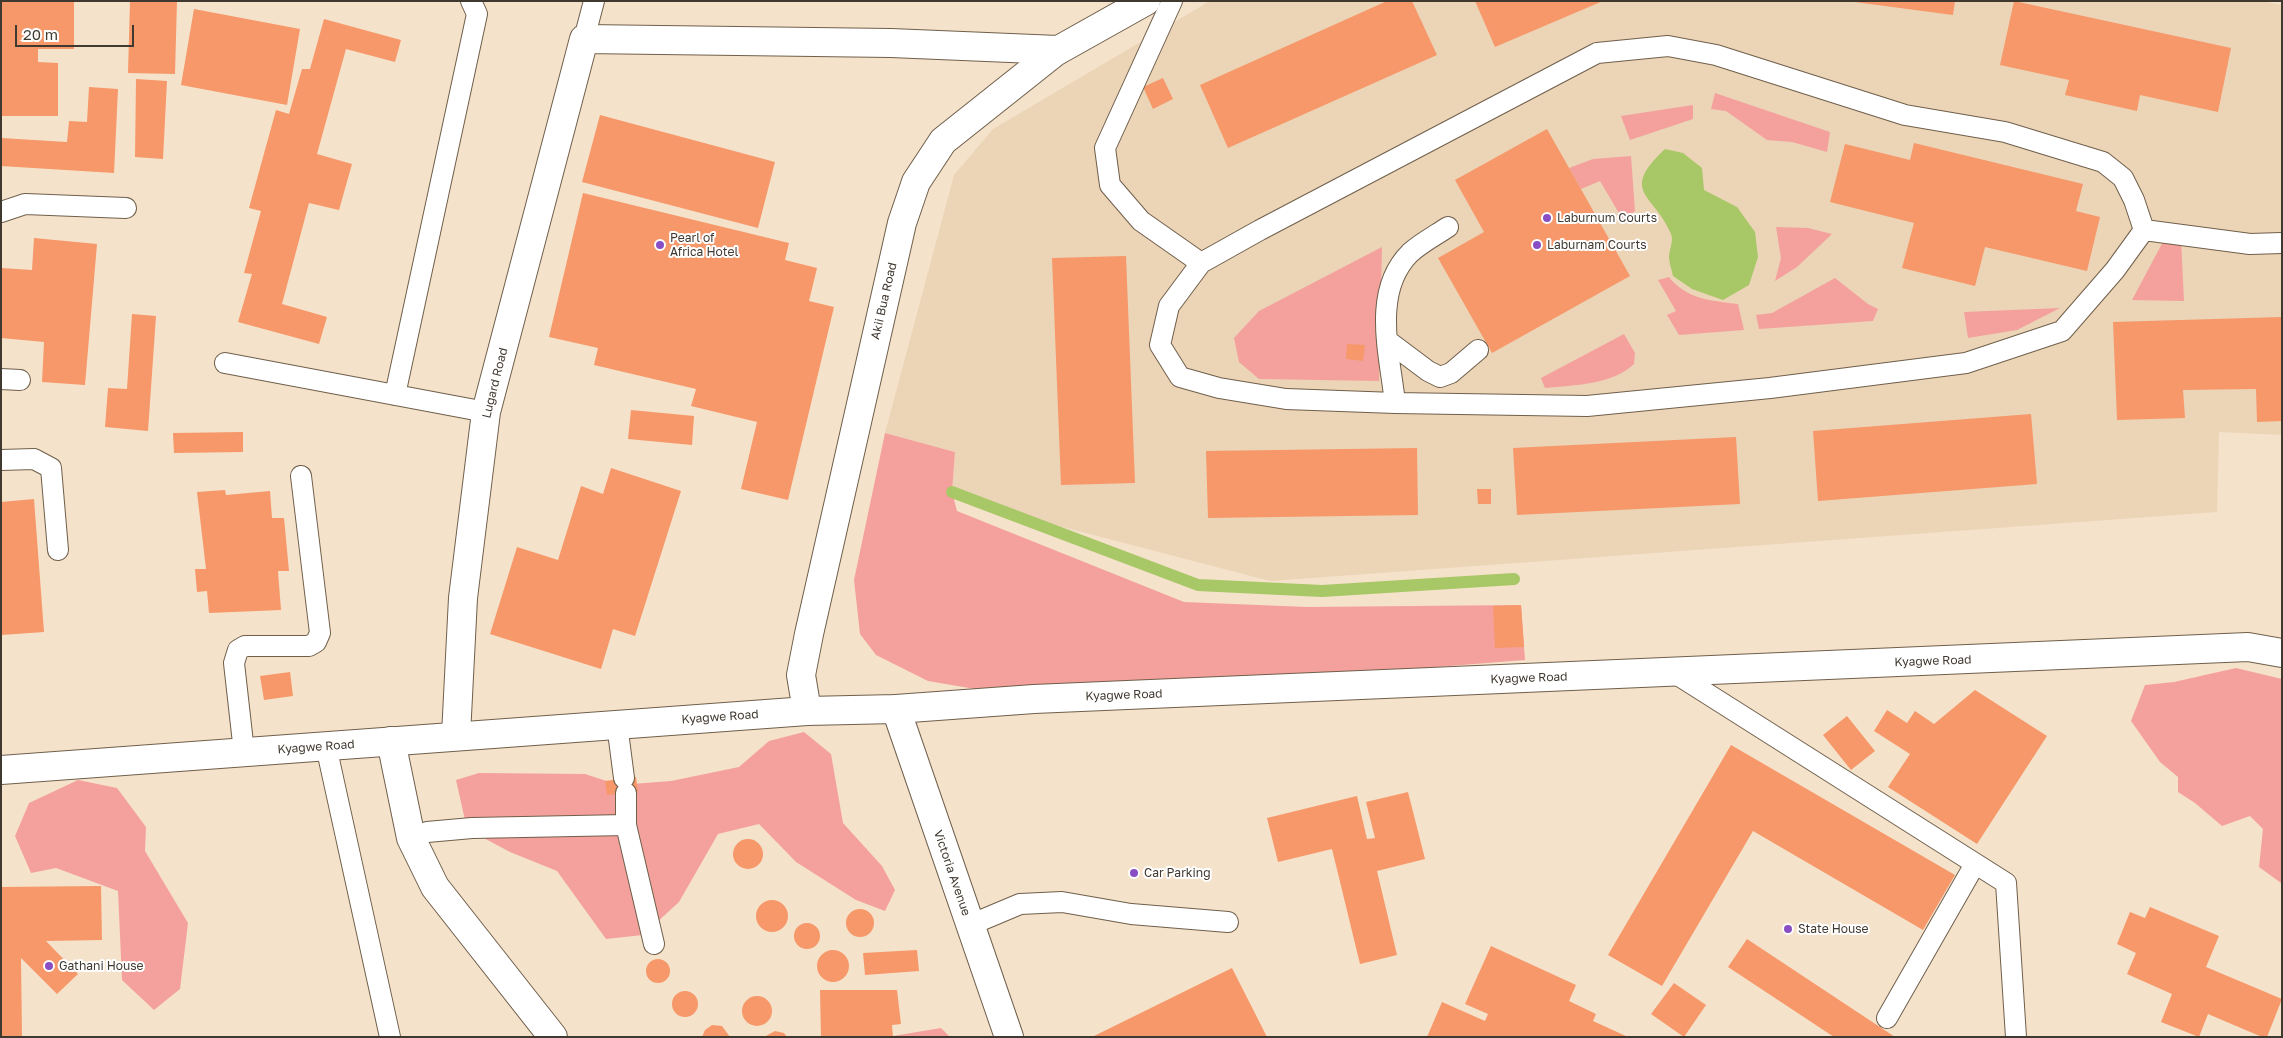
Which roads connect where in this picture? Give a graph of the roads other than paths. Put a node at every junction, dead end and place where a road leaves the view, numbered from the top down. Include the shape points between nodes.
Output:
1 (471, 1) edge
2 (594, 1) edge
3 (1146, 1) edge
4 (1172, 1) edge
5 (584, 39) junction
6 (1058, 50) junction
7 (126, 208) dead end
8 (1, 212) edge
9 (1448, 226) dead end
10 (2144, 230) junction
11 (2282, 243) edge
12 (1201, 263) junction
13 (1388, 341) junction
14 (1478, 350) dead end
15 (224, 363) dead end
16 (395, 395) junction
17 (1395, 403) junction
18 (486, 412) junction
19 (1, 460) edge
20 (301, 476) dead end
21 (58, 550) dead end
22 (2282, 654) edge
23 (1673, 672) junction
24 (896, 709) junction
25 (806, 711) junction
26 (617, 724) junction
27 (456, 735) junction
28 (391, 741) junction
29 (326, 746) junction
30 (244, 752) junction
31 (1, 770) edge
32 (626, 825) junction
33 (427, 832) dead end
34 (1975, 864) junction
35 (1228, 922) dead end
36 (970, 925) junction
37 (654, 944) dead end
38 (1887, 1018) dead end
39 (390, 1037) edge
40 (552, 1037) edge
41 (1009, 1037) edge
42 (2016, 1037) edge

1 - 16 lane via 477,14
2 - 5 lane
3 - 6 street, Akii Bua Road
4 - 12 lane via 1105,148 1110,185 1141,221
5 - 6 street via 891,43
5 - 18 street, Lugard Road
6 - 25 street, Akii Bua Road via 943,141 916,182 902,223 809,634 801,675
7 - 8 lane via 25,204
9 - 13 lane via 1410,253 1393,277 1385,320
10 - 11 lane via 2250,244
10 - 12 lane via 2123,178 2103,162 2005,132 1905,115 1716,55 1668,46 1597,53
10 - 17 lane via 2115,270 2062,331 1966,363 1770,388 1587,406
12 - 17 lane via 1169,306 1160,345 1180,377 1219,388 1286,399
13 - 14 lane via 1440,377 1451,373
13 - 17 lane
15 - 16 lane
16 - 18 lane
18 - 27 street, Lugard Road via 462,598
19 - 21 lane via 34,459 51,468
20 - 30 lane via 320,634 309,646 245,646 238,650 234,663
22 - 23 street, Kyagwe Road via 2248,647
23 - 24 street, Kyagwe Road via 1034,699
23 - 34 lane
24 - 25 street, Kyagwe Road
24 - 36 street, Victoria Avenue
25 - 26 street, Kyagwe Road
26 - 27 street, Kyagwe Road
26 - 32 lane via 625,785
27 - 28 street, Kyagwe Road
28 - 29 street, Kyagwe Road
28 - 40 street via 411,838 435,887
29 - 30 street, Kyagwe Road
29 - 39 lane
30 - 31 street, Kyagwe Road
32 - 33 lane
32 - 37 lane
34 - 38 lane
34 - 42 lane via 2006,883
35 - 36 lane via 1131,914 1062,902 1020,904
36 - 41 street, Victoria Avenue

